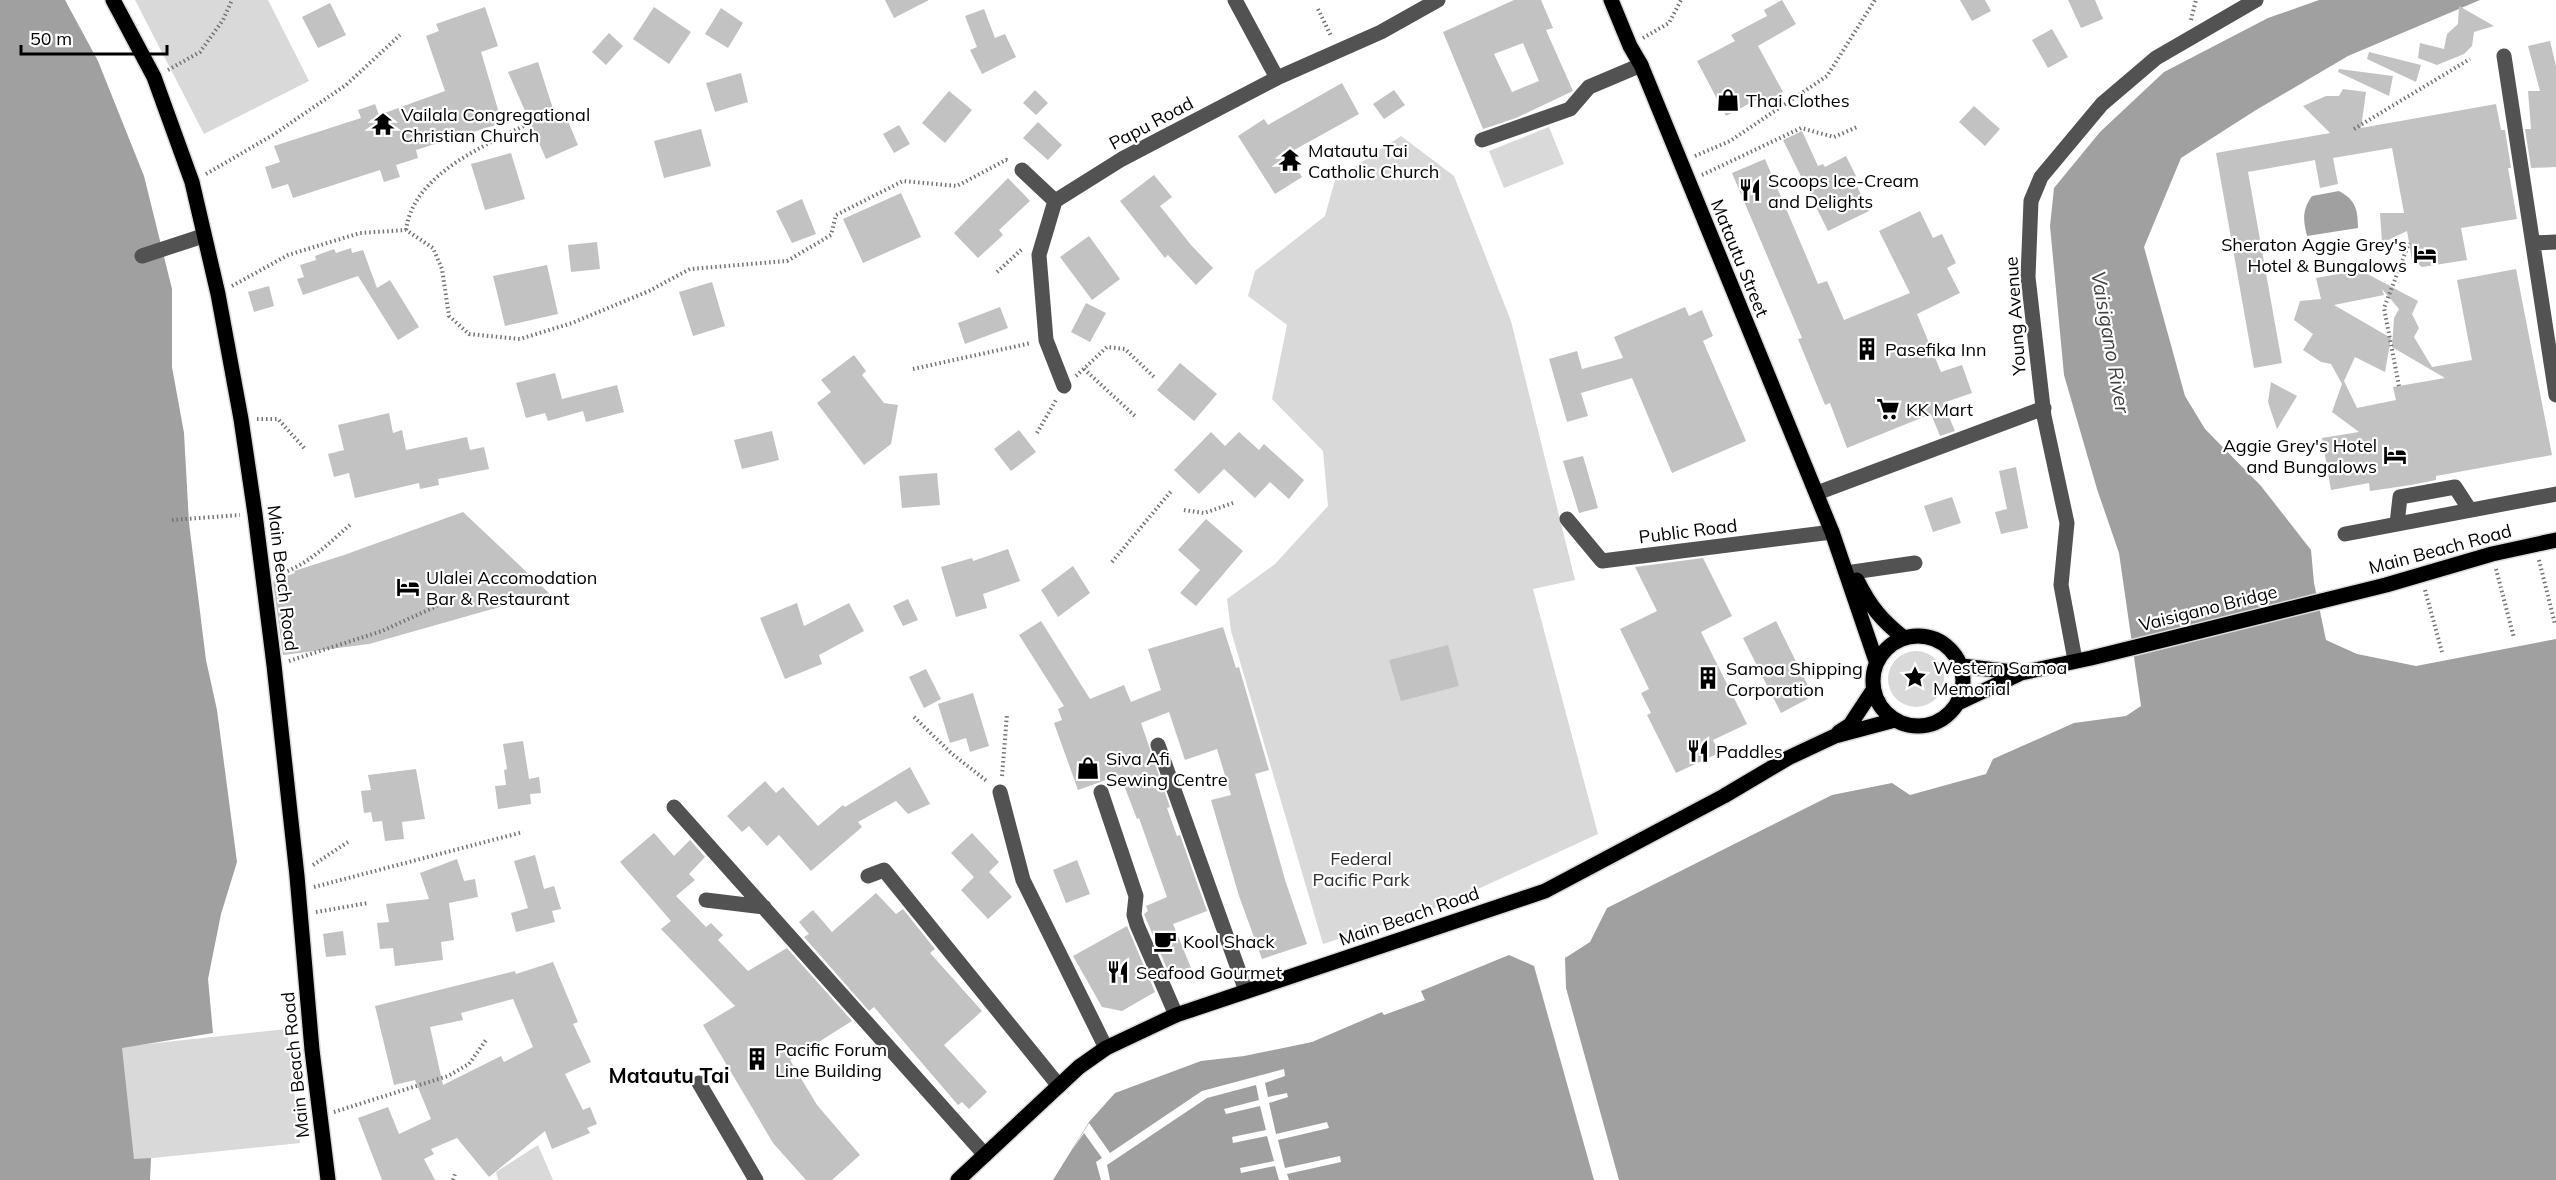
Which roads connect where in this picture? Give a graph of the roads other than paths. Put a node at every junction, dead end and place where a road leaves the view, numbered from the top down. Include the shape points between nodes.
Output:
1 (113, 0) edge
2 (1235, 0) edge
3 (1438, 0) edge
4 (1611, 0) edge
5 (2256, 0) edge
6 (2504, 56) dead end
7 (1641, 66) junction
8 (1277, 78) junction
9 (1482, 140) dead end
10 (1022, 170) road end
11 (1055, 201) junction
12 (203, 236) junction
13 (2556, 242) edge
14 (2533, 243) junction
15 (142, 256) dead end
16 (2549, 303) edge
17 (1064, 386) road end
18 (2556, 395) edge
19 (2043, 408) junction
20 (1817, 493) junction
21 (2556, 494) edge
22 (2470, 510) junction
23 (1567, 519) dead end
24 (2397, 524) junction
25 (1832, 532) junction
26 (2345, 534) dead end
27 (2556, 540) edge
28 (1915, 563) dead end
29 (1853, 572) junction
30 (2335, 596) joint
31 (1904, 638) junction
32 (2075, 660) junction
33 (1876, 661) junction
34 (1962, 666) junction
35 (2021, 673) junction
36 (1873, 690) junction
37 (1958, 703) junction
38 (1895, 720) junction
39 (1834, 736) junction
40 (1158, 744) dead end
41 (1000, 792) road end
42 (1101, 792) dead end
43 (674, 807) dead end
44 (868, 876) dead end
45 (706, 900) dead end
46 (764, 907) junction
47 (1246, 991) junction
48 (1176, 1015) junction
49 (1106, 1048) junction
50 (699, 1083) dead end
51 (1059, 1086) junction
52 (985, 1155) junction
53 (328, 1180) edge
54 (756, 1180) edge
55 (958, 1180) edge

1 - 12 main road, Main Beach Road via 154,77 192,182
2 - 8 street
3 - 8 street, Papu Road via 1381,32
4 - 7 main road, Matautu Street
5 - 19 street, Young Avenue via 2156,58 2103,104 2041,177 2031,201 2028,277
6 - 14 street
7 - 9 street via 1589,87 1570,109
7 - 20 main road, Matautu Street
8 - 11 street, Papu Road via 1122,159
10 - 11 street
11 - 17 street via 1039,255 1046,340
12 - 15 street
12 - 53 main road, Main Beach Road via 218,294 255,514
13 - 14 street
14 - 16 street
16 - 18 street
19 - 20 street
19 - 32 street, Young Avenue via 2067,523 2061,585
20 - 25 main road, Matautu Street
21 - 22 street
22 - 24 street
22 - 24 street via 2456,487 2400,498
23 - 25 street, Public Road via 1602,561
24 - 26 street
25 - 29 main road, Matautu Street
25 - 33 main road, Matautu Street
27 - 30 main road, Main Beach Road
28 - 29 street
29 - 31 main road, Matautu Street via 1884,622
30 - 32 main road, Vaisigano Bridge
31 - 33 main road via 1885,649
31 - 34 main road via 1927,636 1942,642
32 - 35 main road
33 - 36 main road
34 - 35 main road
34 - 37 main road via 1964,680
35 - 37 main road
36 - 38 main road via 1877,701
36 - 39 main road via 1850,725
37 - 38 main road via 1945,718 1932,724 1907,725
38 - 39 main road, Main Beach Road
39 - 47 main road, Main Beach Road via 1545,891
40 - 47 street
41 - 49 street via 1023,880
42 - 48 street via 1136,896 1137,925
43 - 46 street
44 - 51 street via 884,870
45 - 46 street
46 - 52 street
47 - 48 main road, Main Beach Road
48 - 49 main road, Main Beach Road
49 - 51 main road, Main Beach Road
50 - 54 street
51 - 52 main road, Main Beach Road
52 - 55 main road, Main Beach Road

